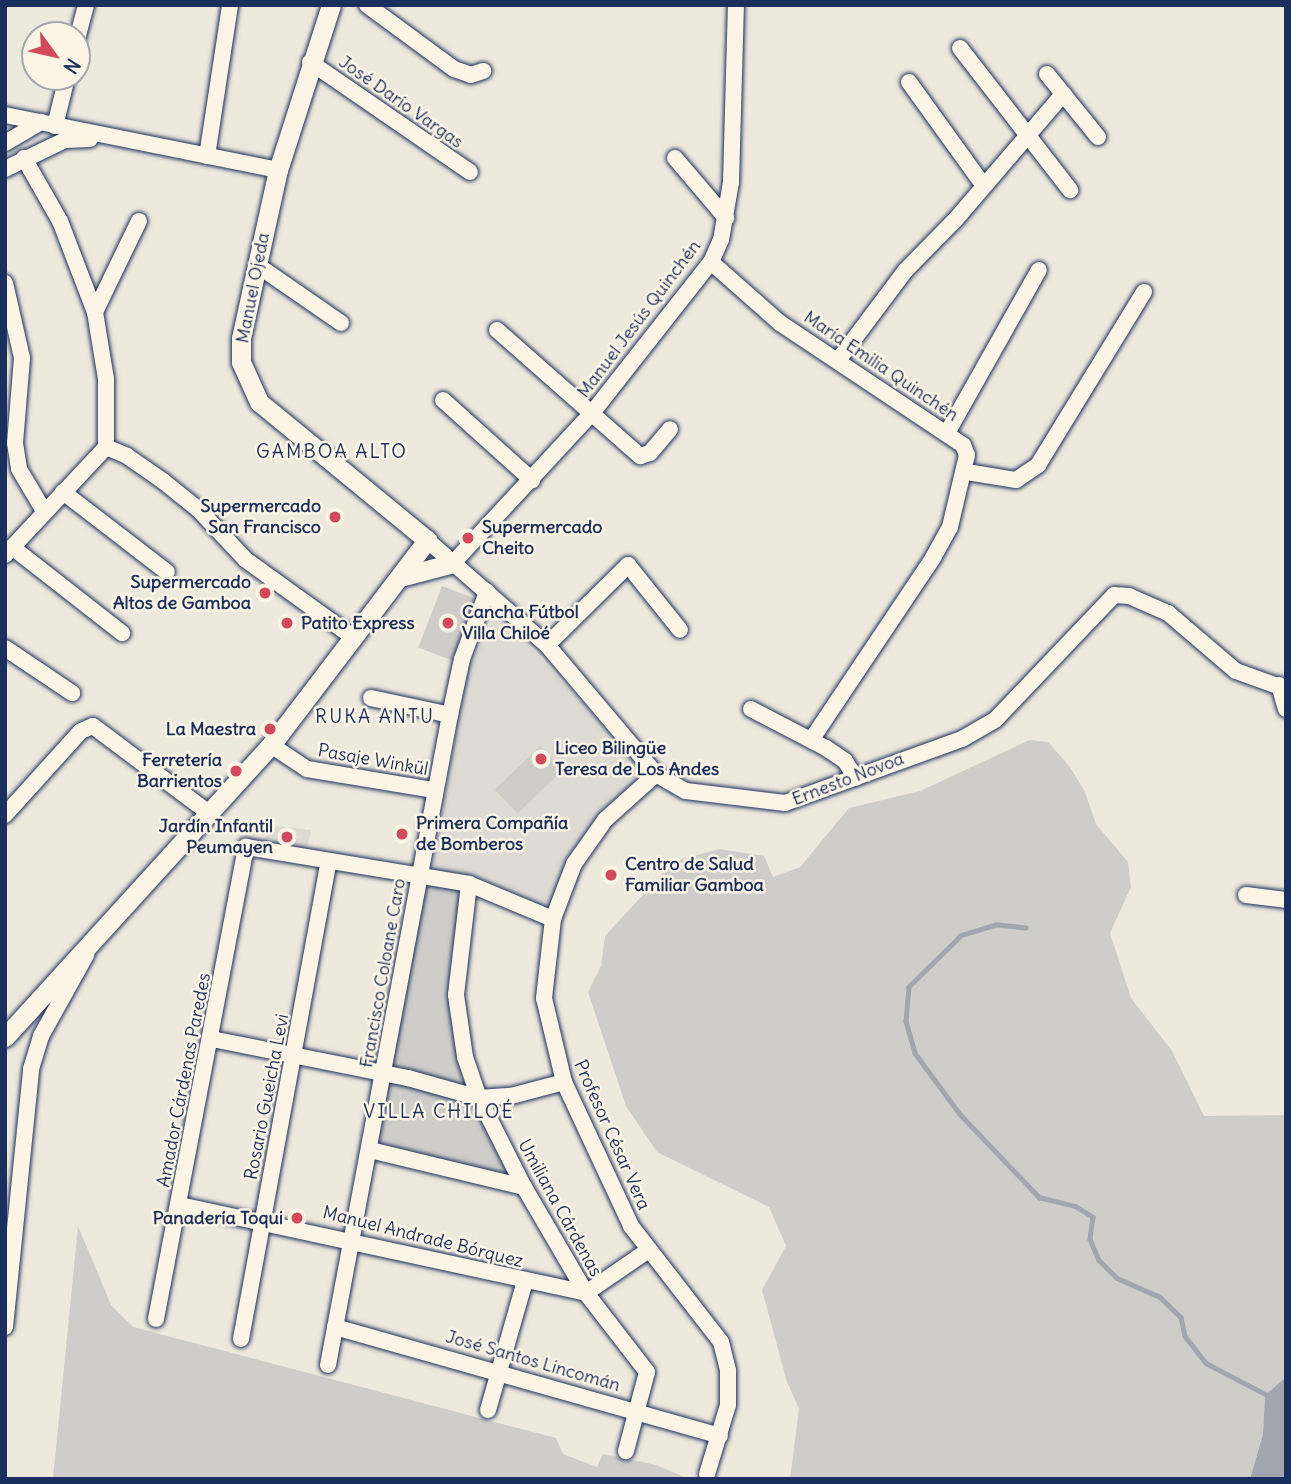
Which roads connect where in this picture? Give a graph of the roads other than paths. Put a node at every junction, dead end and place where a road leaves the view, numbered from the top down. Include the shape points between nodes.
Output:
1 (230, 5) edge
2 (331, 5) edge
3 (367, 5) edge
4 (736, 5) edge
5 (960, 48) dead end
6 (310, 62) junction
7 (483, 71) dead end
8 (1047, 74) dead end
9 (909, 82) dead end
10 (61, 91) edge
11 (1063, 94) junction
12 (5, 115) edge
13 (48, 124) junction
14 (1027, 137) junction
15 (1098, 137) dead end
16 (121, 139) junction
17 (5, 143) edge
18 (207, 156) junction
19 (24, 158) junction
20 (675, 158) dead end
21 (5, 169) edge
22 (278, 170) junction
23 (470, 172) dead end
24 (984, 186) junction
25 (1070, 190) dead end
26 (726, 218) junction
27 (139, 220) dead end
28 (711, 262) junction
29 (257, 265) junction
30 (1039, 270) dead end
31 (5, 283) edge
32 (1144, 292) dead end
33 (95, 312) junction
34 (341, 323) dead end
35 (497, 330) dead end
36 (839, 359) junction
37 (443, 400) dead end
38 (592, 413) junction
39 (670, 429) dead end
40 (947, 433) junction
41 (106, 447) junction
42 (967, 472) junction
43 (532, 480) junction
44 (62, 492) junction
45 (44, 511) junction
46 (394, 512) junction
47 (427, 540) junction
48 (9, 551) edge
49 (453, 563) junction
50 (167, 572) dead end
51 (400, 577) junction
52 (487, 592) junction
53 (680, 630) dead end
54 (122, 633) dead end
55 (354, 638) junction
56 (547, 645) junction
57 (5, 648) edge
58 (1282, 687) edge
59 (72, 693) dead end
60 (371, 698) dead end
61 (751, 709) dead end
62 (1286, 709) edge
63 (450, 715) junction
64 (811, 740) junction
65 (271, 745) junction
66 (656, 774) junction
67 (856, 778) junction
68 (434, 790) junction
69 (210, 814) junction
70 (5, 816) edge
71 (329, 861) junction
72 (420, 876) junction
73 (469, 884) junction
74 (1246, 895) dead end
75 (1286, 900) edge
76 (553, 919) junction
77 (91, 947) junction
78 (5, 1037) edge
79 (212, 1039) junction
80 (296, 1054) junction
81 (384, 1073) junction
82 (564, 1082) junction
83 (479, 1098) junction
84 (370, 1150) junction
85 (524, 1187) junction
86 (180, 1205) junction
87 (11, 1216) edge
88 (264, 1220) junction
89 (351, 1238) junction
90 (647, 1251) junction
91 (525, 1282) junction
92 (586, 1293) junction
93 (156, 1319) dead end
94 (5, 1327) edge
95 (335, 1327) junction
96 (241, 1339) dead end
97 (328, 1365) dead end
98 (500, 1370) junction
99 (488, 1409) dead end
100 (638, 1411) junction
101 (720, 1436) junction
102 (626, 1451) dead end
103 (707, 1474) dead end

1 - 18 street
2 - 6 street, Manuel Ojeda
3 - 7 street via 454,69 471,75
4 - 26 street, Manuel Jesús Quinchén via 733,153
5 - 14 street
6 - 22 street, Manuel Ojeda
6 - 23 street, José Darío Vargas
8 - 11 street
9 - 24 street
10 - 13 street
11 - 14 street
11 - 15 street
12 - 13 street
13 - 16 street
13 - 17 street
14 - 24 street
14 - 25 street
16 - 18 street
16 - 19 street via 65,140
18 - 22 street
19 - 21 street
19 - 33 street via 60,221
20 - 26 street
22 - 29 street, Manuel Ojeda
24 - 36 street via 905,271
26 - 28 street, Manuel Jesús Quinchén
27 - 33 street
28 - 36 street, María Emilia Quinchén via 780,323
28 - 38 street, Manuel Jesús Quinchén
29 - 34 street
29 - 46 street, Manuel Ojeda via 241,338 242,362 253,392 271,412
30 - 40 street
31 - 45 street via 22,358 15,443 19,469
32 - 42 street via 1038,465 1016,480
33 - 41 street via 106,379
35 - 38 street
36 - 40 street, María Emilia Quinchén
37 - 43 street
38 - 39 street via 640,456 650,453
38 - 43 street, Manuel Jesús Quinchén
40 - 42 street, María Emilia Quinchén via 966,450
41 - 44 street
41 - 55 street via 163,481 198,509 246,560
42 - 64 street via 950,527 933,558
43 - 49 street, Manuel Jesús Quinchén
44 - 45 street
44 - 50 street
45 - 48 street
46 - 47 street, Ernesto Novoa
46 - 51 street via 406,537
47 - 49 street, Ernesto Novoa
47 - 51 street
48 - 54 street
49 - 51 street
49 - 52 street, Ernesto Novoa
51 - 55 street
52 - 56 street, Ernesto Novoa
52 - 63 street, Francisco Coloane Caro via 462,659
53 - 56 street via 628,565
55 - 65 street
56 - 66 street, Ernesto Novoa
57 - 59 street
58 - 62 street
58 - 67 street, Ernesto Novoa via 1236,671 1168,612 1129,596 1114,596 996,719 962,739
60 - 63 street
61 - 64 street
63 - 68 street, Francisco Coloane Caro
64 - 67 street via 845,761
65 - 68 street, Pasaje Winkül via 307,769
65 - 69 street
66 - 67 street, Ernesto Novoa via 676,789 785,803
66 - 76 street, Profesor César Vera via 605,820 583,849
68 - 72 street, Francisco Coloane Caro
69 - 70 street via 93,726 81,731
69 - 77 street
71 - 72 street
71 - 79 street, Amador Cárdenas Paredes via 246,847
71 - 80 street, Rosario Gueicha Levi
72 - 73 street
72 - 81 street, Francisco Coloane Caro
73 - 76 street
73 - 83 street, Umiliana Cárdenas via 456,995 459,1032
74 - 75 street
76 - 82 street, Profesor César Vera via 544,998
77 - 78 street
77 - 87 street via 35,1053
79 - 80 street
79 - 86 street, Amador Cárdenas Paredes
80 - 81 street
80 - 88 street, Rosario Gueicha Levi
81 - 83 street
81 - 84 street, Francisco Coloane Caro
82 - 83 street via 511,1096
82 - 90 street, Profesor César Vera
83 - 85 street, Umiliana Cárdenas
84 - 85 street
84 - 89 street, Francisco Coloane Caro
85 - 92 street, Umiliana Cárdenas
86 - 88 street, Manuel Andrade Bórquez
86 - 93 street, Amador Cárdenas Paredes
87 - 94 street
88 - 89 street, Manuel Andrade Bórquez
88 - 96 street, Rosario Gueicha Levi
89 - 91 street, Manuel Andrade Bórquez
89 - 95 street, Francisco Coloane Caro
90 - 92 street
90 - 101 street, Profesor César Vera via 707,1320 720,1342 729,1382
91 - 92 street, Manuel Andrade Bórquez
91 - 98 street
92 - 100 street, Umiliana Cárdenas via 647,1372
95 - 97 street, Francisco Coloane Caro
95 - 98 street, José Santos Lincomán
98 - 99 street
98 - 100 street, José Santos Lincomán
100 - 101 street, José Santos Lincomán
100 - 102 street, Umiliana Cárdenas
101 - 103 street, Profesor César Vera

